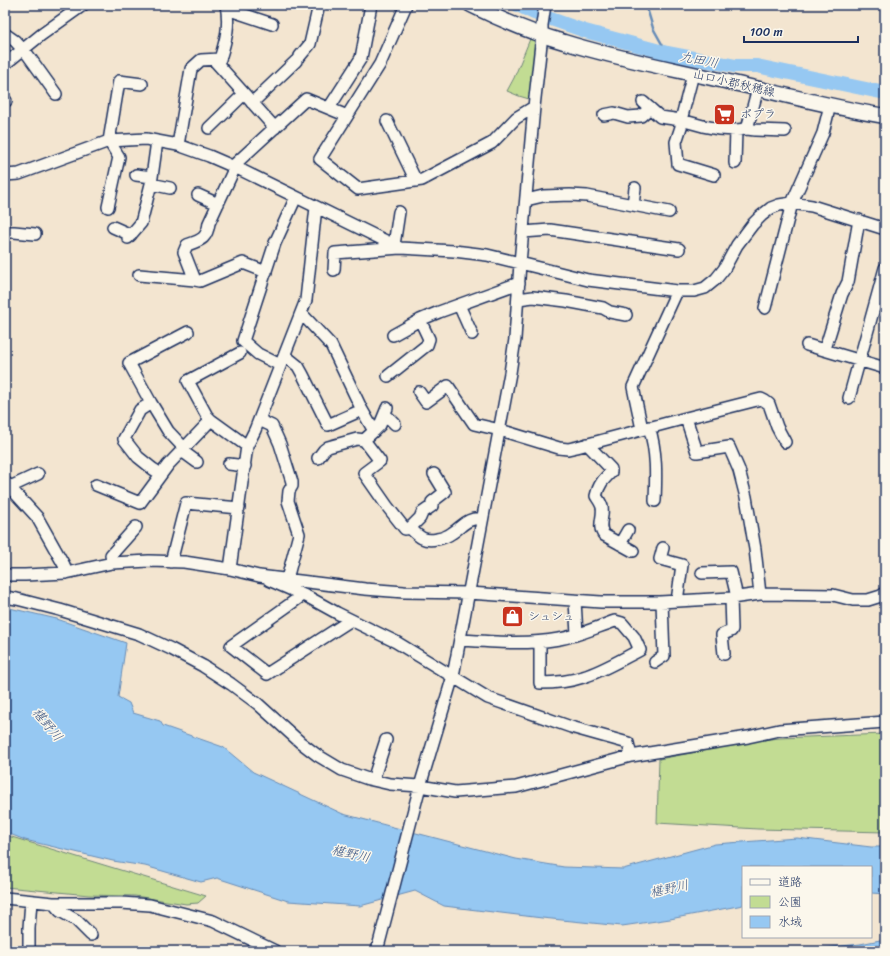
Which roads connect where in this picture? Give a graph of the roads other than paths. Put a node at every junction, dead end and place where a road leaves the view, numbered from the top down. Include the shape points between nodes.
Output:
1 (83, 5) edge
2 (370, 5) edge
3 (406, 5) edge
4 (471, 5) edge
5 (545, 5) edge
6 (316, 6) edge
7 (226, 7) edge
8 (272, 24) dead end
9 (542, 30) junction
10 (5, 34) edge
11 (23, 49) junction
12 (214, 60) junction
13 (5, 64) edge
14 (693, 74) junction
15 (142, 84) dead end
16 (758, 88) junction
17 (56, 94) dead end
18 (244, 94) junction
19 (252, 103) junction
20 (830, 106) junction
21 (328, 108) junction
22 (534, 108) junction
23 (346, 115) dead end
24 (604, 115) dead end
25 (885, 116) edge
26 (681, 120) junction
27 (387, 121) dead end
28 (209, 128) dead end
29 (275, 128) junction
30 (742, 130) junction
31 (785, 130) dead end
32 (109, 141) junction
33 (158, 141) junction
34 (178, 145) junction
35 (735, 163) dead end
36 (234, 167) junction
37 (5, 175) edge
38 (136, 175) dead end
39 (714, 175) dead end
40 (151, 181) junction
41 (416, 181) junction
42 (170, 188) dead end
43 (635, 188) dead end
44 (198, 195) dead end
45 (296, 197) junction
46 (526, 200) junction
47 (218, 204) junction
48 (792, 204) junction
49 (633, 205) junction
50 (108, 207) dead end
51 (316, 207) junction
52 (399, 212) dead end
53 (669, 212) dead end
54 (859, 220) junction
55 (113, 226) dead end
56 (885, 229) edge
57 (5, 232) edge
58 (523, 232) junction
59 (35, 234) dead end
60 (397, 246) junction
61 (679, 249) dead end
62 (520, 263) junction
63 (885, 268) edge
64 (334, 270) dead end
65 (266, 272) junction
66 (139, 275) dead end
67 (194, 280) junction
68 (519, 283) junction
69 (678, 290) junction
70 (518, 298) junction
71 (459, 305) junction
72 (765, 308) dead end
73 (301, 313) junction
74 (626, 315) dead end
75 (420, 320) junction
76 (188, 332) dead end
77 (472, 334) dead end
78 (393, 335) dead end
79 (807, 345) dead end
80 (825, 349) junction
81 (240, 353) dead end
82 (282, 360) junction
83 (860, 361) junction
84 (885, 368) edge
85 (388, 376) dead end
86 (419, 392) dead end
87 (849, 398) dead end
88 (151, 403) junction
89 (362, 410) junction
90 (686, 418) junction
91 (211, 420) junction
92 (259, 420) junction
93 (395, 424) dead end
94 (645, 428) junction
95 (500, 430) junction
96 (374, 431) junction
97 (364, 440) junction
98 (785, 442) dead end
99 (587, 444) junction
100 (247, 446) junction
101 (183, 450) junction
102 (318, 458) dead end
103 (197, 462) dead end
104 (229, 464) dead end
105 (245, 466) junction
106 (38, 474) dead end
107 (161, 474) junction
108 (434, 474) dead end
109 (7, 485) edge
110 (96, 485) dead end
111 (655, 501) dead end
112 (239, 508) junction
113 (482, 518) junction
114 (136, 527) dead end
115 (410, 528) junction
116 (628, 530) dead end
117 (620, 544) junction
118 (663, 548) dead end
119 (633, 551) dead end
120 (171, 562) junction
121 (112, 563) junction
122 (230, 569) junction
123 (66, 573) junction
124 (702, 574) dead end
125 (5, 575) edge
126 (259, 576) junction
127 (287, 579) junction
128 (469, 593) junction
129 (885, 593) edge
130 (760, 594) junction
131 (303, 595) junction
132 (5, 597) edge
133 (734, 597) junction
134 (575, 601) junction
135 (676, 601) junction
136 (662, 602) junction
137 (351, 620) junction
138 (577, 634) junction
139 (460, 640) junction
140 (540, 642) junction
141 (724, 654) dead end
142 (655, 662) dead end
143 (453, 676) junction
144 (885, 722) edge
145 (386, 740) dead end
146 (631, 756) junction
147 (373, 780) junction
148 (419, 789) junction
149 (5, 898) edge
150 (31, 901) junction
151 (53, 903) junction
152 (91, 936) dead end
153 (29, 951) edge
154 (275, 951) edge
155 (377, 951) edge

1 - 11 street
2 - 21 street via 361,58
3 - 41 street via 380,64 320,159 358,189
4 - 9 main road, 山口小郡秋穂線 via 491,15
5 - 9 street
6 - 19 street via 310,44
7 - 8 street
7 - 12 street via 227,37 220,59
9 - 14 main road, 山口小郡秋穂線 via 563,42
9 - 22 street
10 - 11 street
11 - 13 street
11 - 17 street
12 - 18 street
12 - 34 street via 201,60 191,69
14 - 16 main road, 山口小郡秋穂線
14 - 26 street
15 - 32 street via 119,81
16 - 20 main road, 山口小郡秋穂線
16 - 30 street
18 - 19 street
18 - 28 street
19 - 29 street
20 - 25 main road, 山口小郡秋穂線
20 - 48 street via 823,133
21 - 23 street
21 - 29 street via 306,99
22 - 41 street via 516,118 492,143
22 - 46 street
24 - 26 street via 614,113 628,117 641,116 647,105 660,117
26 - 30 street via 703,126
26 - 39 street via 676,142 678,164
27 - 41 street
29 - 36 street
30 - 31 street
30 - 35 street
32 - 33 street
32 - 37 street via 19,174
32 - 50 street via 119,157
33 - 34 street
33 - 40 street
34 - 36 street
36 - 45 street
36 - 47 street
38 - 40 street
40 - 42 street
40 - 55 street via 141,223 129,236
43 - 49 street
44 - 47 street
45 - 51 street
45 - 65 street via 275,243
46 - 49 street via 552,195 570,195
46 - 58 street
47 - 67 street via 209,223 208,232 201,240 187,245 184,252
48 - 54 street via 812,206
48 - 69 street via 771,208 761,216 737,245 724,269 705,288 694,292
48 - 72 street
49 - 53 street
51 - 60 street
51 - 73 street via 306,300
52 - 60 street
54 - 56 street
54 - 80 street via 848,282
57 - 59 street
58 - 61 street via 550,230
58 - 62 street
60 - 62 street via 487,255
60 - 64 street via 335,253
62 - 68 street
62 - 69 street via 588,280
63 - 83 street
65 - 67 street via 243,263 200,281
65 - 82 street via 243,342 258,354 278,364
66 - 67 street
68 - 70 street
68 - 71 street
69 - 94 street via 633,387
70 - 74 street via 566,300
70 - 95 street via 515,339
71 - 75 street
71 - 77 street
73 - 82 street
73 - 89 street via 331,345
75 - 78 street
75 - 85 street via 429,339 427,345
76 - 88 street via 129,363
79 - 80 street
80 - 83 street
81 - 91 street via 186,378
82 - 89 street via 288,358 298,366 328,425
82 - 92 street
83 - 84 street
83 - 87 street
86 - 95 street via 429,405 448,386 474,424
88 - 101 street
88 - 107 street via 140,410 124,439 138,457
89 - 96 street
90 - 94 street
90 - 98 street via 761,399 769,404
90 - 130 street via 697,452 729,447 739,470 746,497
91 - 100 street
91 - 101 street
92 - 100 street
92 - 127 street via 272,426 292,482 288,501 299,534
93 - 96 street via 386,411 380,425
94 - 99 street
94 - 111 street via 652,437 655,458
95 - 99 street via 558,448 568,449
95 - 113 street
96 - 97 street
97 - 102 street via 357,439 328,447
97 - 115 street via 380,461 364,474 405,529
99 - 117 street via 612,469 602,481 596,496 602,506 601,531
100 - 105 street
101 - 103 street
101 - 107 street
104 - 105 street
105 - 112 street
106 - 109 street
107 - 110 street via 140,503
108 - 115 street via 449,491 432,502 432,506 422,513
109 - 123 street via 37,518
112 - 120 street via 186,503
112 - 122 street
113 - 115 street via 474,518 444,538 427,541
113 - 128 street
114 - 121 street via 111,555
116 - 117 street
117 - 119 street
118 - 135 street via 660,559 683,562
120 - 121 street
120 - 122 street
121 - 123 street
122 - 126 street
123 - 125 street
124 - 133 street via 731,568
126 - 127 street
126 - 131 street
127 - 128 street via 371,590
128 - 134 street
128 - 139 street
129 - 130 street via 868,600 852,600 833,595
130 - 133 street
131 - 137 street
131 - 137 street via 232,646 267,674
132 - 147 street via 60,610 139,634 171,649 231,684 317,755 342,770
133 - 135 street
133 - 141 street via 732,629 722,635
134 - 136 street
134 - 138 street
135 - 136 street
136 - 142 street via 664,656
137 - 143 street via 396,642
138 - 140 street
138 - 140 street via 615,621 622,623 634,637 640,650 583,678 550,683 540,682
139 - 140 street
139 - 143 street
143 - 146 street via 488,698 571,727 628,743
143 - 148 street
144 - 146 street via 779,730
145 - 147 street
146 - 148 street via 516,787 455,792
147 - 148 street
148 - 155 street
149 - 150 street
150 - 151 street
150 - 153 street
151 - 152 street via 60,911 76,920
151 - 154 street via 150,905 213,921

